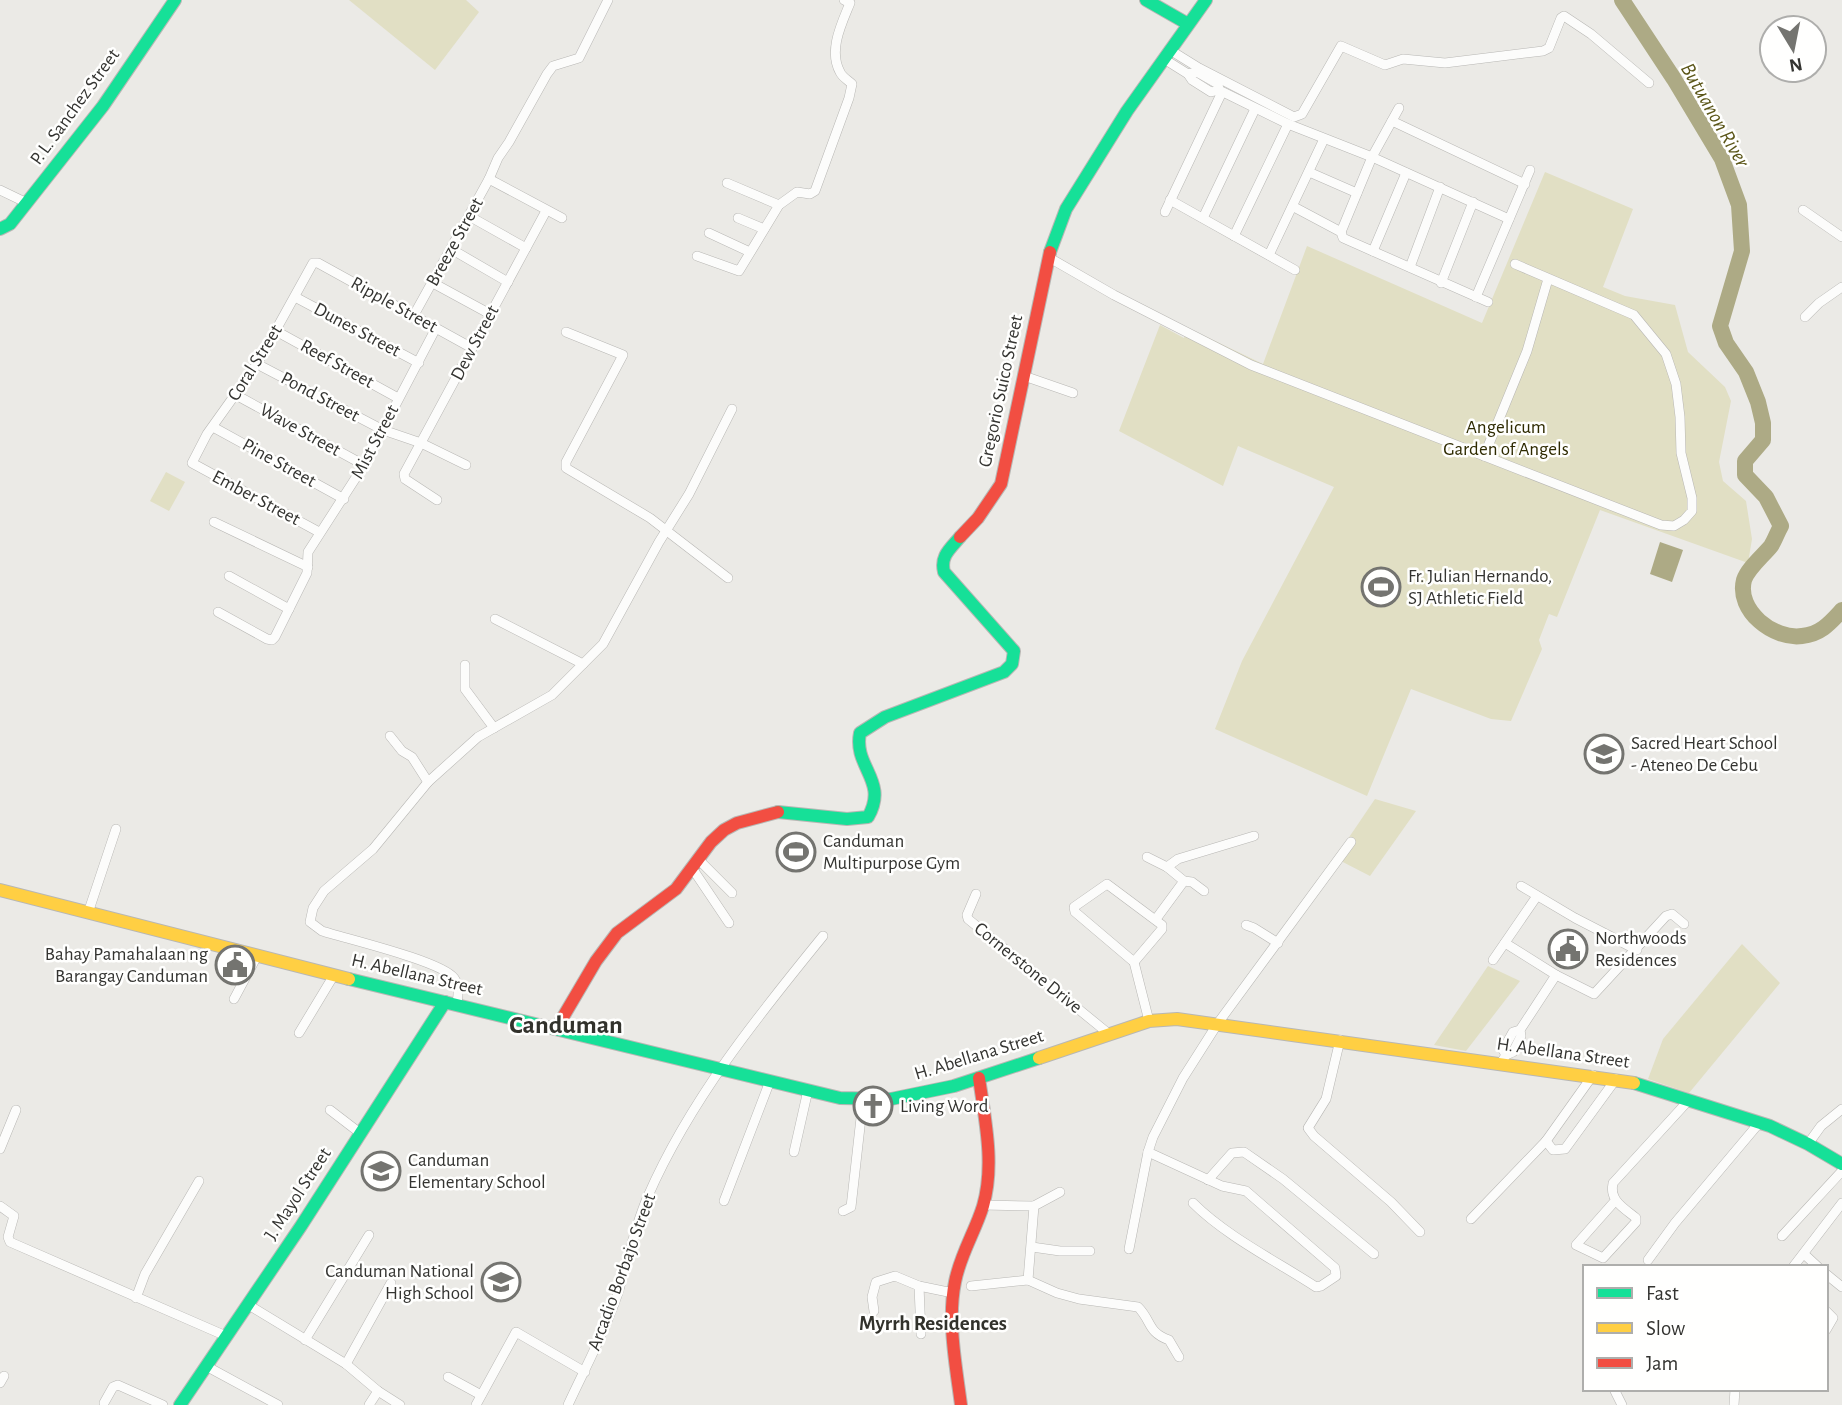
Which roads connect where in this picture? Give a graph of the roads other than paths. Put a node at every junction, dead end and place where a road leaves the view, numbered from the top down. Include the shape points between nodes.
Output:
1 (174, 0) edge
2 (608, 0) edge
3 (844, 0) edge
4 (1146, 0) edge
5 (1206, 0) edge
6 (1188, 24) junction
7 (1167, 55) junction
8 (1649, 83) dead end
9 (1220, 91) junction
10 (1399, 108) dead end
11 (1255, 109) junction
12 (1392, 121) junction
13 (1288, 124) junction
14 (1324, 139) junction
15 (1372, 157) junction
16 (1530, 170) dead end
17 (1309, 172) junction
18 (1406, 173) junction
19 (489, 180) junction
20 (727, 183) dead end
21 (1525, 184) junction
22 (1440, 187) junction
23 (0, 190) edge
24 (1357, 193) junction
25 (1170, 200) junction
26 (27, 202) junction
27 (1473, 202) junction
28 (779, 205) junction
29 (1294, 207) junction
30 (1803, 210) dead end
31 (546, 211) junction
32 (1165, 212) dead end
33 (469, 216) junction
34 (562, 218) dead end
35 (738, 218) dead end
36 (1203, 218) junction
37 (1509, 219) junction
38 (764, 229) junction
39 (1, 232) edge
40 (1341, 232) junction
41 (709, 233) dead end
42 (1234, 236) junction
43 (1842, 237) edge
44 (526, 248) junction
45 (451, 249) junction
46 (1373, 251) junction
47 (750, 252) junction
48 (697, 256) dead end
49 (1269, 256) junction
50 (1048, 257) junction
51 (315, 262) joint
52 (1515, 264) dead end
53 (1409, 267) junction
54 (1295, 270) dead end
55 (1548, 279) junction
56 (508, 282) junction
57 (433, 283) junction
58 (1441, 283) junction
59 (1842, 287) edge
60 (295, 297) junction
61 (1476, 298) junction
62 (1488, 302) dead end
63 (490, 314) junction
64 (414, 315) junction
65 (1805, 317) dead end
66 (436, 328) junction
67 (276, 331) junction
68 (566, 332) dead end
69 (472, 348) junction
70 (419, 363) junction
71 (257, 364) junction
72 (1024, 376) junction
73 (1073, 393) dead end
74 (236, 395) junction
75 (398, 398) junction
76 (732, 409) dead end
77 (213, 427) junction
78 (383, 430) junction
79 (421, 443) junction
80 (1484, 456) junction
81 (192, 463) joint
82 (364, 465) junction
83 (466, 465) dead end
84 (344, 499) junction
85 (437, 500) dead end
86 (214, 522) dead end
87 (667, 531) junction
88 (319, 532) junction
89 (308, 567) junction
90 (229, 576) dead end
91 (728, 578) dead end
92 (289, 608) junction
93 (218, 612) dead end
94 (495, 619) dead end
95 (583, 664) junction
96 (465, 665) dead end
97 (494, 728) junction
98 (390, 736) dead end
99 (428, 782) junction
100 (116, 829) dead end
101 (1254, 836) dead end
102 (1351, 842) dead end
103 (1147, 857) dead end
104 (695, 863) junction
105 (1167, 867) junction
106 (1184, 881) junction
107 (1521, 886) dead end
108 (0, 890) edge
109 (1204, 891) dead end
110 (732, 893) dead end
111 (976, 894) dead end
112 (1538, 897) junction
113 (88, 913) junction
114 (1156, 919) junction
115 (729, 923) dead end
116 (1246, 925) dead end
117 (1684, 925) dead end
118 (823, 936) dead end
119 (1278, 943) junction
120 (1505, 943) junction
121 (1637, 950) junction
122 (257, 956) junction
123 (1493, 960) dead end
124 (1134, 962) junction
125 (334, 975) junction
126 (1556, 975) junction
127 (234, 999) dead end
128 (451, 1003) junction
129 (1149, 1021) junction
130 (1218, 1023) junction
131 (556, 1029) junction
132 (299, 1032) dead end
133 (1109, 1034) junction
134 (1340, 1040) junction
135 (1504, 1059) junction
136 (720, 1068) junction
137 (1593, 1075) junction
138 (979, 1078) junction
139 (1616, 1079) junction
140 (770, 1082) junction
141 (808, 1090) junction
142 (863, 1100) junction
143 (1688, 1101) junction
144 (1842, 1109) edge
145 (16, 1110) dead end
146 (330, 1110) dead end
147 (1760, 1122) junction
148 (360, 1133) junction
149 (1546, 1141) junction
150 (1808, 1144) junction
151 (0, 1149) edge
152 (794, 1152) dead end
153 (1148, 1152) junction
154 (1842, 1164) edge
155 (1842, 1171) edge
156 (1208, 1180) junction
157 (199, 1181) dead end
158 (1060, 1192) dead end
159 (724, 1201) dead end
160 (1615, 1201) junction
161 (1193, 1203) dead end
162 (1842, 1203) edge
163 (983, 1205) junction
164 (0, 1206) edge
165 (1034, 1206) junction
166 (843, 1211) dead end
167 (1471, 1219) dead end
168 (1420, 1232) dead end
169 (369, 1235) dead end
170 (1782, 1237) dead end
171 (1032, 1247) junction
172 (1129, 1249) dead end
173 (1090, 1251) dead end
174 (1374, 1254) dead end
175 (1804, 1254) junction
176 (1648, 1260) dead end
177 (1795, 1265) edge
178 (1816, 1265) edge
179 (1828, 1276) edge
180 (1028, 1280) junction
181 (391, 1283) dead end
182 (919, 1286) junction
183 (971, 1286) dead end
184 (1842, 1287) edge
185 (953, 1293) junction
186 (136, 1298) junction
187 (247, 1304) junction
188 (874, 1311) dead end
189 (921, 1334) dead end
190 (226, 1336) junction
191 (305, 1340) junction
192 (1179, 1357) dead end
193 (346, 1364) junction
194 (206, 1366) junction
195 (585, 1372) junction
196 (448, 1377) dead end
197 (378, 1391) junction
198 (481, 1395) junction
199 (104, 1403) dead end
200 (163, 1405) edge
201 (180, 1405) edge
202 (278, 1405) edge
203 (369, 1405) edge
204 (400, 1405) edge
205 (476, 1405) edge
206 (568, 1405) edge
207 (959, 1405) edge

1 - 26 street, P. L. Sanchez Street via 103,106
2 - 19 street, Breeze Street via 579,58 553,66 509,142 506,162
3 - 28 street via 850,2 836,46 840,74 852,84 849,98 815,191 797,192
4 - 6 street
5 - 6 street, Gregorio Suico Street
6 - 7 street, Gregorio Suico Street
7 - 8 street via 1294,117 1301,114 1341,46 1385,65 1403,59 1446,63 1543,51 1549,48 1564,16
7 - 9 street via 1188,74 1218,83
7 - 50 street, Gregorio Suico Street via 1066,209
9 - 11 street
9 - 25 street
10 - 12 street
11 - 13 street
11 - 36 street
12 - 15 street
12 - 21 street
13 - 14 street
13 - 42 street
14 - 15 street
14 - 17 street
15 - 18 street
15 - 24 street
16 - 21 street
17 - 24 street
17 - 29 street
18 - 22 street
18 - 46 street
19 - 31 street
19 - 33 street, Breeze Street
20 - 28 street
21 - 37 street
22 - 27 street
22 - 53 street
23 - 26 street
24 - 40 street
25 - 32 street
25 - 36 street
26 - 39 street, P. L. Sanchez Street
27 - 37 street
27 - 58 street
28 - 38 street
29 - 40 street
29 - 49 street
30 - 43 street
31 - 34 street
31 - 44 street, Dew Street
33 - 44 street
33 - 45 street, Breeze Street
35 - 38 street
36 - 42 street
37 - 61 street
38 - 47 street
40 - 46 street via 1343,238
41 - 47 street
42 - 49 street
44 - 56 street, Dew Street
45 - 56 street
45 - 57 street, Breeze Street
46 - 53 street
47 - 48 street via 740,271
49 - 54 street
50 - 72 street, Gregorio Suico Street
50 - 80 street via 1251,365
51 - 60 street, Coral Street
51 - 64 street, Ripple Street
52 - 55 street
53 - 58 street
55 - 80 street via 1527,352
55 - 80 street via 1634,315 1667,354 1676,384 1681,453 1692,511 1674,526 1661,525
56 - 63 street, Dew Street
57 - 63 street
57 - 64 street, Breeze Street
58 - 61 street
59 - 65 street
60 - 67 street, Coral Street
60 - 70 street, Dunes Street
61 - 62 street
63 - 69 street, Dew Street
64 - 66 street, Ripple Street
66 - 69 street, Ripple Street
66 - 70 street, Mist Street
67 - 71 street, Coral Street
67 - 75 street, Reef Street
68 - 87 street via 623,355 566,468
69 - 79 street, Dew Street
70 - 75 street, Mist Street
71 - 74 street, Coral Street
71 - 78 street, Pond Street
72 - 73 street
72 - 104 street, Gregorio Suico Street via 1001,484 942,562 953,584 1014,651 1012,664 1004,672 885,717 860,733 858,751 876,790 869,817 773,813 724,830
74 - 77 street, Coral Street
74 - 82 street, Wave Street
75 - 78 street, Mist Street
76 - 87 street
77 - 81 street, Coral Street
77 - 84 street, Pine Street
78 - 79 street, Pond Street
78 - 82 street, Mist Street
79 - 83 street, Pond Street
79 - 85 street, Dew Street via 405,479
81 - 88 street, Ember Street
82 - 84 street, Mist Street
84 - 88 street, Mist Street
86 - 89 street
87 - 91 street
87 - 95 street via 603,644
88 - 89 street, Mist Street via 308,552
89 - 92 street
90 - 92 street
92 - 93 street via 272,640
94 - 95 street
95 - 97 street via 552,695
96 - 97 street via 465,689
97 - 99 street
98 - 99 street via 412,757
99 - 128 street via 373,849 324,891 310,922 322,931 444,971 456,981
100 - 113 street
101 - 105 street via 1178,859
102 - 119 street
103 - 105 street
104 - 110 street
104 - 115 street
104 - 131 street, Gregorio Suico Street via 676,889 617,933
105 - 106 street
106 - 109 street
106 - 114 street
107 - 112 street
108 - 113 street, H. Abellana Street
111 - 133 street, Cornerstone Drive via 968,919
112 - 120 street
112 - 121 street
113 - 122 street, H. Abellana Street
114 - 124 street via 1162,929
114 - 124 street via 1107,884 1074,907 1076,915
116 - 119 street
117 - 121 street via 1668,915
118 - 136 street, Arcadio Borbajo Street
119 - 130 street
120 - 123 street
120 - 126 street
121 - 126 street via 1596,994
122 - 125 street, H. Abellana Street
122 - 127 street
124 - 129 street
125 - 128 street, H. Abellana Street
125 - 132 street
126 - 135 street via 1520,1030 1513,1032 1503,1050
128 - 131 street, H. Abellana Street
128 - 148 street, J. Mayol Street
129 - 130 street, H. Abellana Street
129 - 133 street, H. Abellana Street
130 - 134 street, H. Abellana Street
130 - 153 street via 1183,1078
131 - 136 street, H. Abellana Street
133 - 138 street, H. Abellana Street
134 - 135 street, H. Abellana Street
134 - 168 street via 1326,1099 1308,1128
135 - 137 street, H. Abellana Street
136 - 140 street, H. Abellana Street
136 - 195 street, Arcadio Borbajo Street via 648,1196 617,1294
137 - 139 street, H. Abellana Street
137 - 149 street
138 - 142 street, H. Abellana Street via 891,1099
138 - 163 street via 986,1127
139 - 143 street, H. Abellana Street
139 - 149 street via 1565,1149 1553,1150
140 - 141 street, H. Abellana Street
140 - 159 street
141 - 142 street, H. Abellana Street
141 - 152 street
142 - 166 street via 851,1207
143 - 147 street, H. Abellana Street
143 - 160 street via 1613,1183
144 - 150 street
145 - 151 street
146 - 148 street
147 - 150 street, H. Abellana Street
147 - 176 street
148 - 187 street, J. Mayol Street
149 - 167 street
150 - 154 street, H. Abellana Street
153 - 156 street
153 - 172 street
155 - 170 street
156 - 161 street via 1246,1191 1335,1268 1336,1276 1315,1287
156 - 174 street via 1232,1153 1244,1152
157 - 186 street
158 - 165 street
160 - 160 street via 1584,1236 1576,1245 1605,1257 1637,1220
162 - 175 street
163 - 165 street
163 - 185 street
164 - 186 street via 14,1216 10,1242
165 - 171 street
169 - 191 street
171 - 173 street
171 - 180 street
175 - 177 street
175 - 178 street
179 - 184 street
180 - 183 street
180 - 192 street via 1079,1299 1138,1307 1150,1328 1169,1340
181 - 193 street
182 - 185 street
182 - 188 street via 895,1276 876,1282
182 - 189 street
185 - 207 street
186 - 190 street
187 - 190 street, J. Mayol Street
187 - 191 street
190 - 194 street, J. Mayol Street
191 - 193 street
193 - 197 street
194 - 201 street, J. Mayol Street
194 - 202 street
195 - 198 street via 516,1332
195 - 206 street, Arcadio Borbajo Street
196 - 198 street
197 - 203 street
197 - 204 street
198 - 205 street
199 - 200 street via 118,1385

